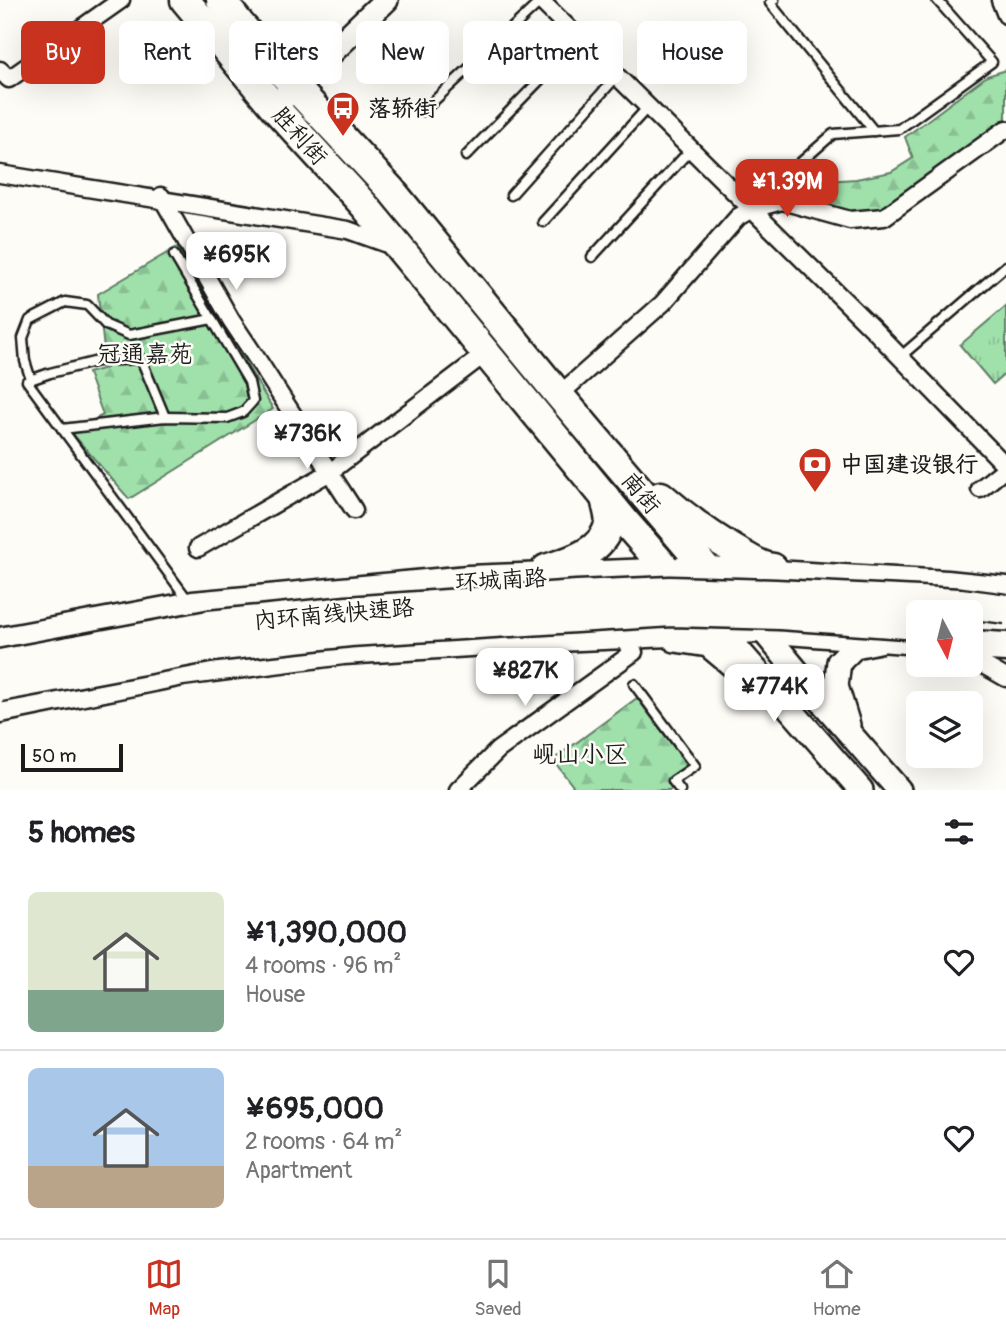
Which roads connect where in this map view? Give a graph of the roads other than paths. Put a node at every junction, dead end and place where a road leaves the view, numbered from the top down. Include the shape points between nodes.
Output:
1 (121, 0) edge
2 (185, 0) edge
3 (221, 0) edge
4 (386, 0) edge
5 (774, 0) edge
6 (937, 0) edge
7 (1000, 0) edge
8 (541, 1) edge
9 (1006, 15) edge
10 (562, 21) edge
11 (0, 70) edge
12 (623, 82) edge
13 (536, 84) edge
14 (610, 84) edge
15 (295, 87) junction
16 (274, 107) junction
17 (648, 107) junction
18 (423, 111) dead end
19 (1006, 129) edge
20 (874, 131) junction
21 (691, 149) junction
22 (466, 156) dead end
23 (0, 174) edge
24 (160, 194) junction
25 (511, 195) dead end
26 (364, 205) joint
27 (747, 211) junction
28 (543, 222) dead end
29 (400, 248) junction
30 (174, 255) dead end
31 (592, 257) dead end
32 (1006, 266) edge
33 (212, 319) junction
34 (486, 353) junction
35 (900, 357) junction
36 (31, 380) junction
37 (559, 395) junction
38 (165, 418) junction
39 (62, 429) junction
40 (592, 434) junction
41 (1006, 467) edge
42 (330, 472) junction
43 (980, 489) dead end
44 (605, 497) junction
45 (354, 510) dead end
46 (198, 548) dead end
47 (707, 570) junction
48 (669, 572) junction
49 (513, 578) junction
50 (856, 580) junction
51 (1006, 591) edge
52 (193, 606) junction
53 (1006, 609) edge
54 (906, 624) edge
55 (761, 628) junction
56 (720, 629) junction
57 (984, 629) edge
58 (1006, 631) edge
59 (625, 634) junction
60 (905, 639) edge
61 (0, 642) edge
62 (984, 646) edge
63 (1006, 647) edge
64 (0, 664) edge
65 (984, 665) edge
66 (1006, 678) edge
67 (634, 684) dead end
68 (0, 687) edge
69 (13, 705) edge
70 (802, 723) junction
71 (849, 732) junction
72 (852, 787) edge
73 (458, 790) edge
74 (680, 790) edge
75 (899, 790) edge

1 - 11 street via 9,79
2 - 16 highway, 胜利街
3 - 15 highway, 南街
4 - 15 main road
5 - 20 lane via 771,4
6 - 20 lane via 992,62 900,129
7 - 9 street
8 - 10 street
8 - 18 lane
12 - 17 street
13 - 22 lane
14 - 25 lane
15 - 16 main road
15 - 37 highway, 南街 via 391,190
16 - 26 highway, 胜利街
17 - 21 street
17 - 28 lane
19 - 27 street via 884,217 850,220 782,201
20 - 27 lane via 833,134
21 - 27 street
21 - 31 lane
23 - 24 street
24 - 29 street via 348,230
24 - 42 street via 231,320
26 - 29 highway, 南街
27 - 35 street
27 - 37 street via 663,303
29 - 34 highway, 南街
30 - 33 lane
32 - 35 lane
33 - 36 lane via 129,335 106,325 88,305 65,302 30,320 23,338
33 - 38 lane via 250,382 253,401 243,412 227,418
34 - 42 street
34 - 44 highway, 南街
35 - 41 street
36 - 38 lane via 98,361 141,359
36 - 39 lane via 27,381
37 - 40 highway, 南街
38 - 39 lane
39 - 52 lane
40 - 47 highway, 南街
40 - 50 highway via 682,515 753,561 764,567
41 - 43 street
42 - 45 street
42 - 46 street
44 - 48 highway, 南街
44 - 49 highway via 610,523 599,544 576,559
47 - 48 highway, 环城南路
47 - 50 highway, 环城南路
47 - 55 highway, 南街
48 - 49 highway, 环城南路
48 - 56 highway, 南街
49 - 52 highway, 环城南路
50 - 51 highway, 环城南路
52 - 61 highway, 环城南路
53 - 64 highway, 内环南线快速路, bridge via 776,594 670,591 578,595 209,625
54 - 68 highway, 内环南线快速路, bridge via 672,612 350,632 212,647
55 - 56 highway
55 - 60 highway
55 - 71 main road, 南街
56 - 59 highway
56 - 70 main road, 南街
57 - 58 highway
59 - 69 highway via 343,650 182,671
59 - 70 main road via 708,645
59 - 73 street via 634,652 498,750
60 - 71 main road via 855,646 839,662 836,686
62 - 63 highway
65 - 66 street
67 - 74 lane via 695,766 673,781
70 - 72 main road, 南街
71 - 75 main road, 南街

